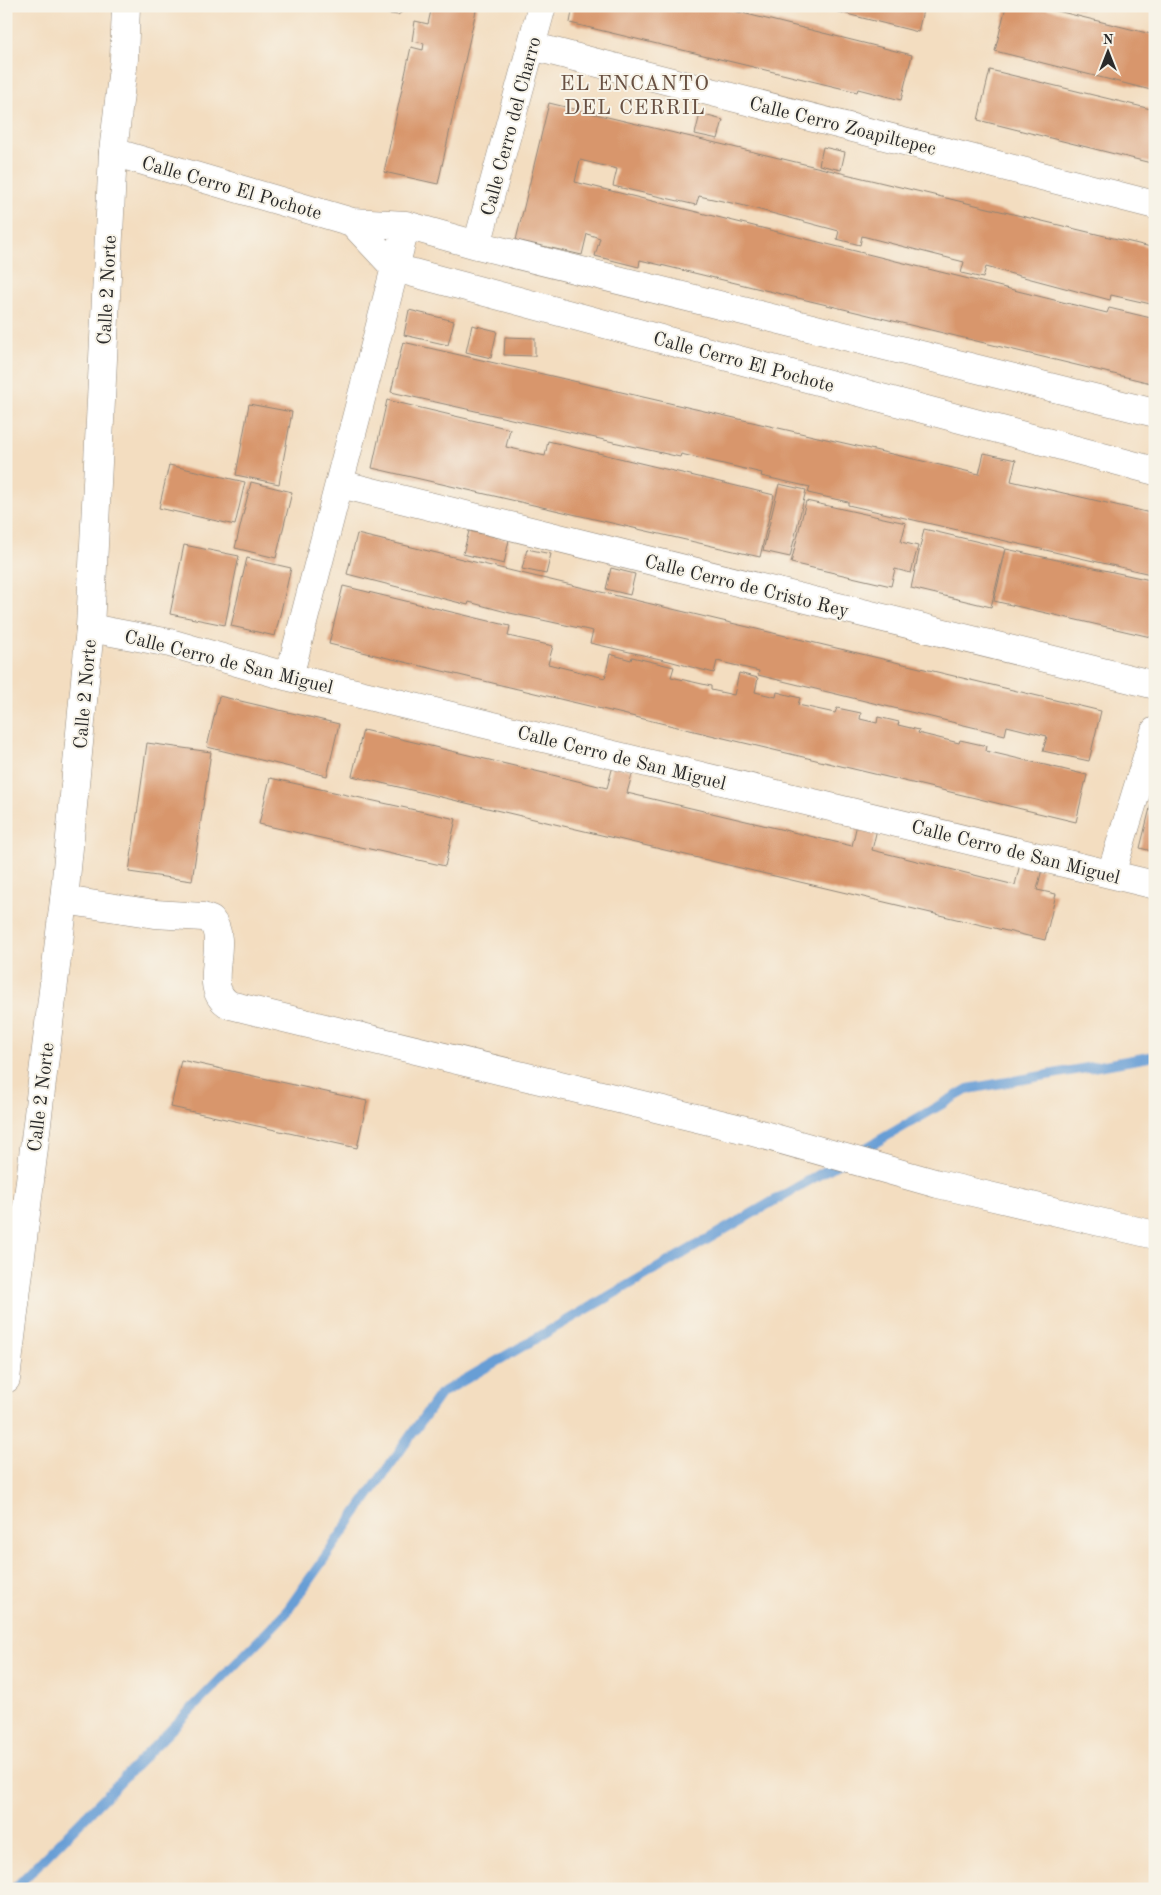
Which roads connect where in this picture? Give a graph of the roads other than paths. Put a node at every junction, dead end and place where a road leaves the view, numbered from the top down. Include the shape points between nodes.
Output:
1 (126, 6) edge
2 (542, 6) edge
3 (531, 46) junction
4 (113, 152) junction
5 (1155, 204) edge
6 (352, 222) junction
7 (406, 225) junction
8 (477, 245) junction
9 (395, 268) junction
10 (1155, 413) edge
11 (1155, 471) edge
12 (340, 484) junction
13 (90, 628) junction
14 (289, 676) junction
15 (1155, 685) edge
16 (1155, 731) edge
17 (1111, 874) junction
18 (1155, 885) edge
19 (64, 900) junction
20 (1155, 1235) edge
21 (6, 1379) edge

1 - 4 street, Calle 2 Norte via 124,59
2 - 3 street, Calle Cerro del Charro
3 - 5 street, Calle Cerro Zoapiltepec
3 - 8 street, Calle Cerro del Charro
4 - 6 street, Calle Cerro El Pochote
4 - 13 street, Calle 2 Norte
6 - 7 street, Calle Cerro El Pochote
6 - 9 street
7 - 8 street, Calle Cerro El Pochote
7 - 9 street
8 - 10 street, Calle Cerro El Pochote
9 - 11 street, Calle Cerro El Pochote
9 - 12 street
12 - 14 street
12 - 15 street, Calle Cerro de Cristo Rey
13 - 14 street, Calle Cerro de San Miguel via 170,643
13 - 19 street, Calle 2 Norte
14 - 17 street, Calle Cerro de San Miguel
16 - 17 street
17 - 18 street, Calle Cerro de San Miguel
19 - 20 street via 211,920 218,932 217,992 222,1001 230,1005 746,1130 938,1184
19 - 21 street, Calle 2 Norte

